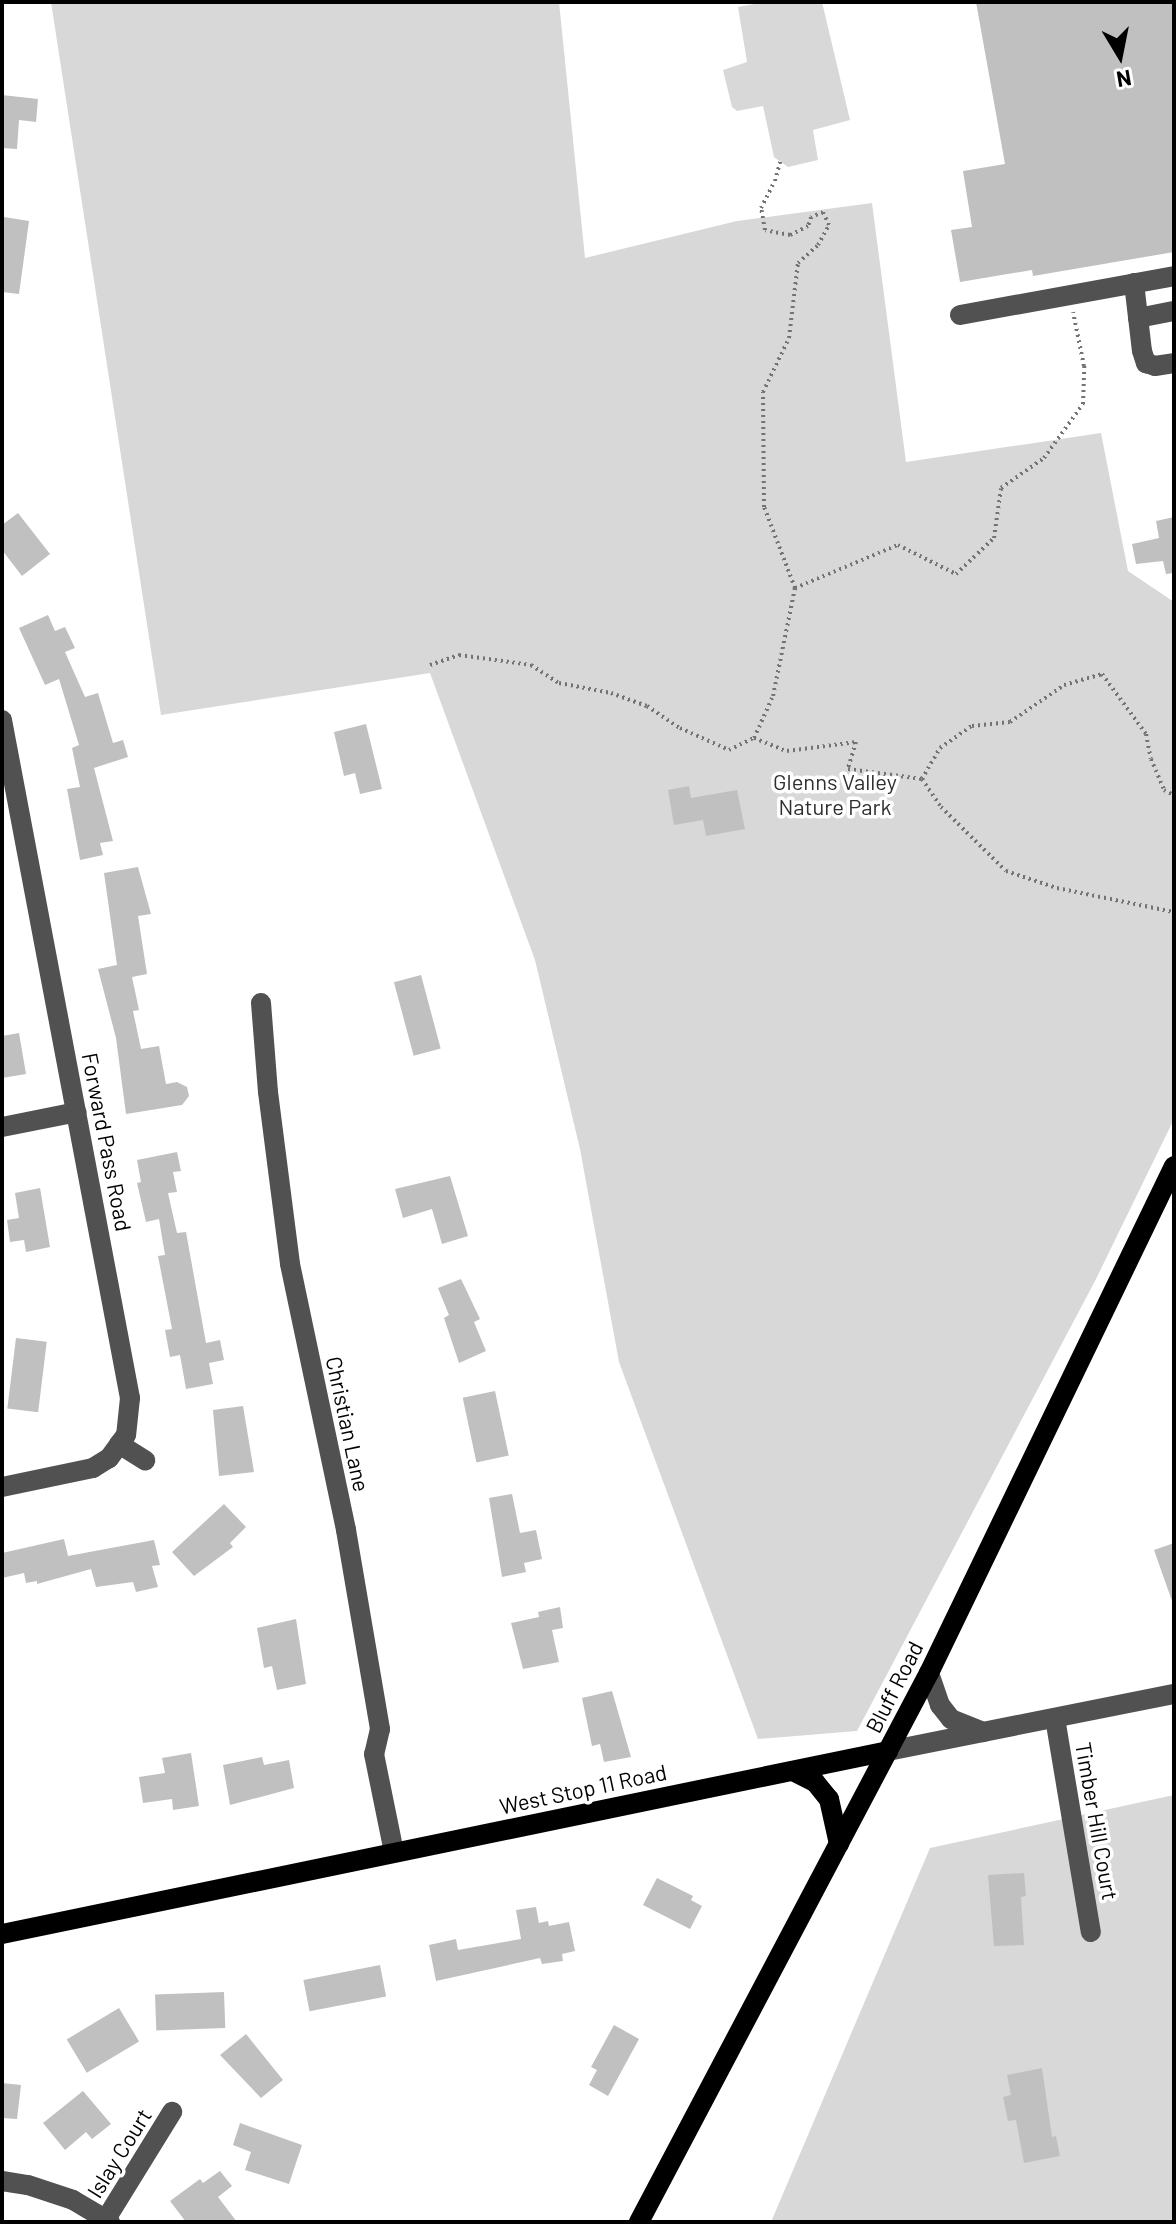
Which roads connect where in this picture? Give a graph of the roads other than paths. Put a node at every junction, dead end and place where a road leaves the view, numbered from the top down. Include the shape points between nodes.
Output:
1 (1174, 276) edge
2 (1134, 283) junction
3 (1174, 311) edge
4 (960, 315) dead end
5 (1138, 325) junction
6 (1174, 363) edge
7 (2, 720) edge
8 (261, 1003) dead end
9 (77, 1112) junction
10 (2, 1127) edge
11 (1174, 1166) edge
12 (119, 1444) junction
13 (145, 1460) dead end
14 (2, 1487) edge
15 (929, 1673) junction
16 (1174, 1694) edge
17 (1055, 1718) junction
18 (983, 1732) junction
19 (888, 1751) junction
20 (793, 1771) junction
21 (839, 1844) junction
22 (394, 1852) junction
23 (1091, 1932) dead end
24 (2, 1934) edge
25 (172, 2112) dead end
26 (2, 2181) edge
27 (108, 2220) edge
28 (639, 2222) edge

1 - 2 street
2 - 4 street
2 - 5 street
3 - 5 street
5 - 6 street via 1146,363
7 - 9 street, Forward Pass Road
8 - 22 street, Christian Lane via 290,1264 346,1530 380,1729 374,1754
9 - 10 street
9 - 12 street, Forward Pass Road via 130,1398 126,1435
11 - 15 main road, Bluff Road
12 - 13 street
12 - 14 street via 93,1468
15 - 18 street via 951,1719
15 - 19 main road, Bluff Road
16 - 17 street, West Stop 11 Road
17 - 18 street, West Stop 11 Road
17 - 23 street, Timber Hill Court
18 - 19 street, West Stop 11 Road
19 - 20 main road, West Stop 11 Road
19 - 21 main road, Bluff Road
20 - 21 main road via 815,1782 829,1799
20 - 22 main road, West Stop 11 Road
21 - 28 main road, Bluff Road
22 - 24 main road, West Stop 11 Road
25 - 27 street, Islay Court
26 - 27 street via 73,2200

